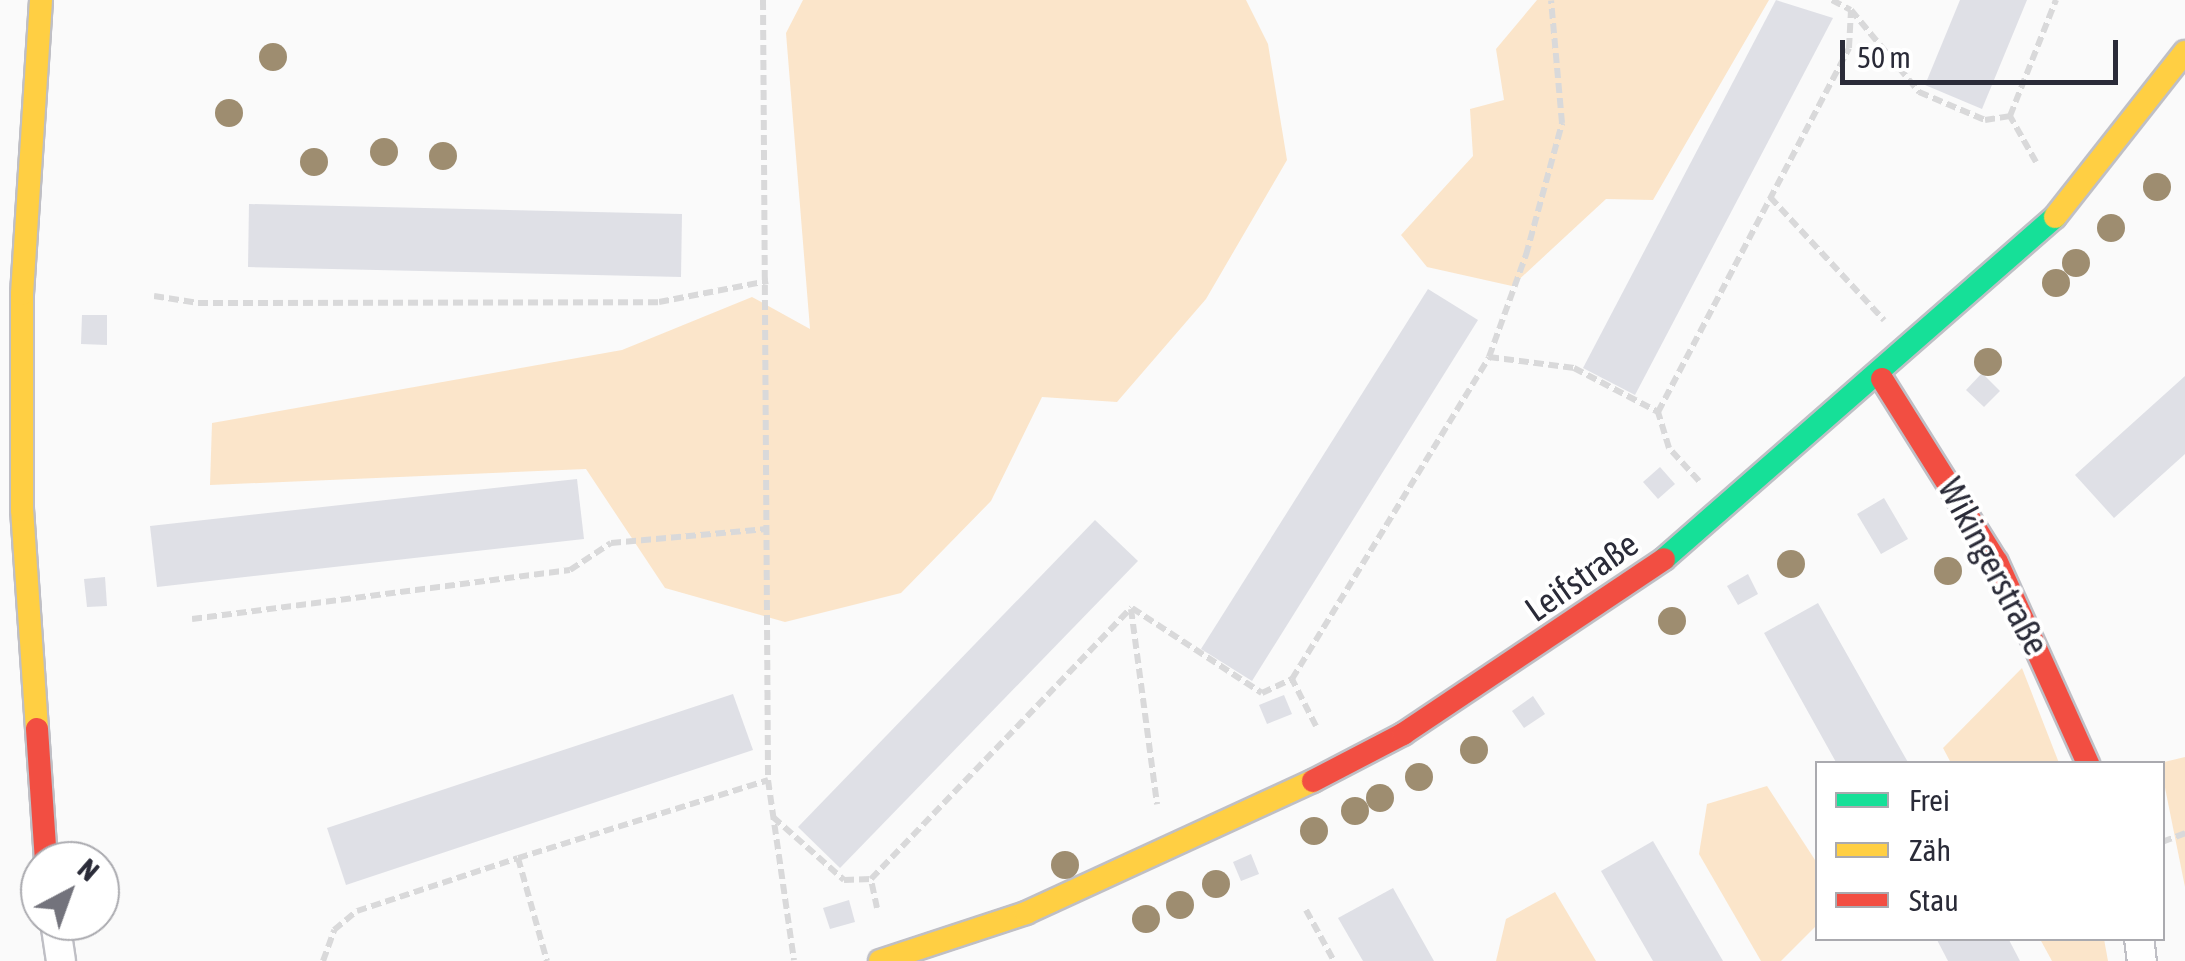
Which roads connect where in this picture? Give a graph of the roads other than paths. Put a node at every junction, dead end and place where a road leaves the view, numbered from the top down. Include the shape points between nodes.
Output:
1 (40, 0) edge
2 (2185, 52) edge
3 (1882, 379) junction
4 (2087, 761) edge
5 (45, 841) edge
6 (880, 961) edge

1 - 5 street via 22,294 22,510
2 - 3 street, Leifstraße via 2076,199
3 - 4 street, Wikingerstraße via 1997,562
3 - 6 street, Leifstraße via 1674,555 1403,734 1136,866

